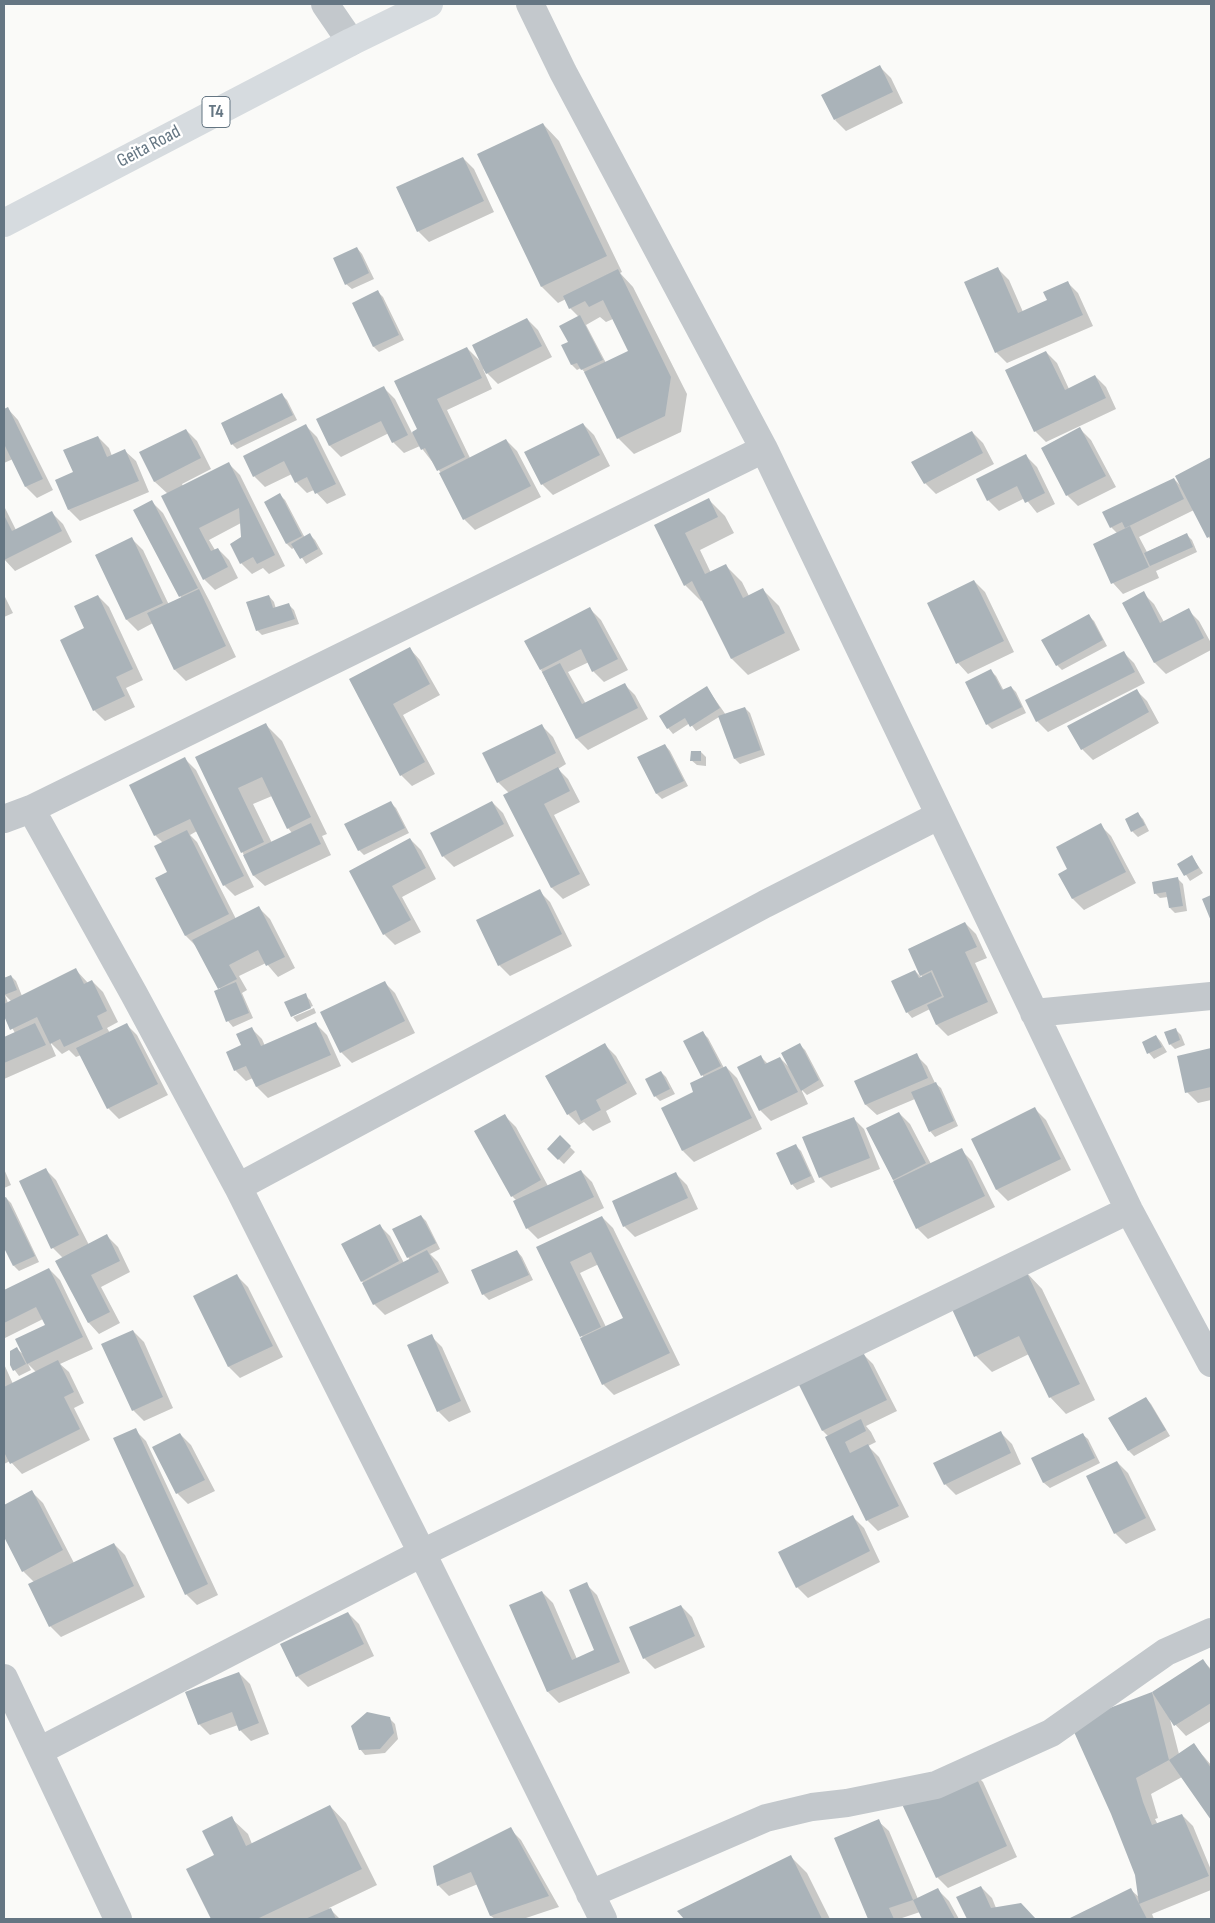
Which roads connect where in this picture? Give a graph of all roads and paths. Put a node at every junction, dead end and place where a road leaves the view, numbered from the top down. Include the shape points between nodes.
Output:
1 (325, 4) edge
2 (429, 4) edge
3 (530, 4) edge
4 (351, 42) junction
5 (4, 223) edge
6 (764, 449) junction
7 (31, 808) junction
8 (938, 816) junction
9 (4, 820) edge
10 (1211, 996) edge
11 (1034, 1013) junction
12 (238, 1187) junction
13 (1129, 1210) junction
14 (1211, 1363) edge
15 (422, 1553) junction
16 (1211, 1632) edge
17 (4, 1678) edge
18 (39, 1751) junction
19 (590, 1894) junction
20 (118, 1919) edge
21 (603, 1919) edge

1 - 4 street
2 - 4 highway, Geita Road / T4
3 - 6 street
4 - 5 highway, Geita Road / T4
6 - 7 street
6 - 8 street
7 - 9 street
7 - 12 street
8 - 11 street
8 - 12 street via 765,904
10 - 11 street
11 - 13 street
12 - 15 street
13 - 14 street
13 - 15 street
15 - 18 street
15 - 19 street
16 - 19 street via 1166,1652 1051,1733 936,1784 766,1818
17 - 18 street
18 - 20 street
19 - 21 street

